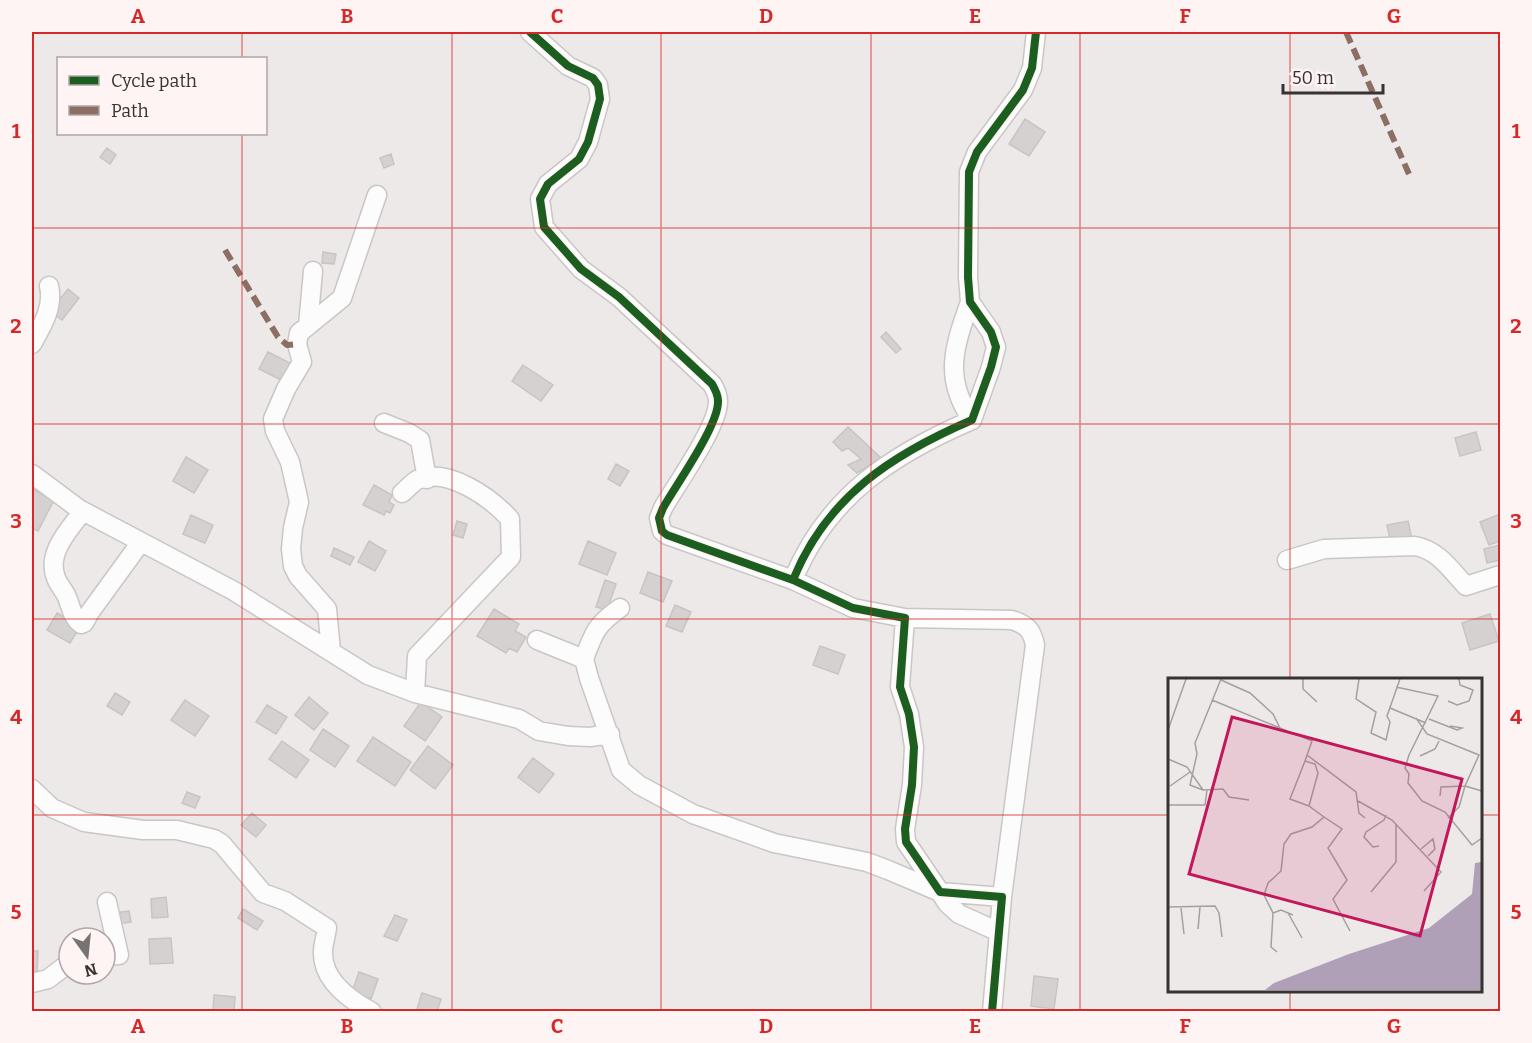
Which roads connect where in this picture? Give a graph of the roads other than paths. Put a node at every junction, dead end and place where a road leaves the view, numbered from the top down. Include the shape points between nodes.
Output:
1 (530, 32) edge
2 (1036, 32) edge
3 (377, 195) dead end
4 (313, 272) dead end
5 (49, 286) dead end
6 (970, 302) junction
7 (308, 326) junction
8 (32, 344) edge
9 (972, 420) junction
10 (384, 423) dead end
11 (32, 474) edge
12 (427, 478) junction
13 (402, 493) dead end
14 (82, 511) junction
15 (141, 542) junction
16 (1287, 560) dead end
17 (1500, 575) edge
18 (793, 580) junction
19 (620, 608) dead end
20 (905, 618) junction
21 (537, 640) dead end
22 (331, 651) junction
23 (584, 660) junction
24 (415, 693) junction
25 (610, 734) junction
26 (32, 789) edge
27 (940, 892) junction
28 (1002, 897) junction
29 (107, 902) dead end
30 (112, 926) edge
31 (999, 932) junction
32 (57, 972) edge
33 (32, 983) edge
34 (372, 1011) edge
35 (992, 1011) edge

1 - 18 street via 568,66 592,78 598,85 600,99 579,159 548,184 540,199 544,227 581,269 638,314 716,392 718,403 705,439 659,518 662,531
2 - 6 street via 1029,78 977,152 969,172
3 - 7 street via 342,298
4 - 7 street
5 - 8 street via 51,295 45,321
6 - 9 street via 957,338 955,381 956,393
6 - 9 street via 991,332 996,347
7 - 22 street via 299,333 297,344 302,362 273,419 274,431 290,462 299,502 292,528 293,566 327,609
9 - 18 street via 898,456 850,494 814,538
10 - 12 street via 420,440
11 - 14 street
12 - 13 street
12 - 24 street via 439,477 463,485 498,506 510,519 512,557 417,656
14 - 15 street
14 - 15 street via 57,548 52,565 73,615 81,624
15 - 22 street via 234,591
16 - 17 street via 1324,549 1415,546 1437,555 1466,586
18 - 20 street via 853,608
19 - 23 street via 601,621
20 - 27 street via 900,687 914,747 906,842
20 - 28 street via 1012,620 1024,624 1032,633 1035,645
21 - 23 street
22 - 24 street via 368,675
23 - 25 street
24 - 25 street via 519,719 539,731 579,737
25 - 27 street via 621,770 639,785 683,809 774,843 867,862
26 - 34 street via 52,808 84,822 193,832 222,844 262,893 285,901 327,928 325,967 334,984
27 - 28 street
27 - 31 street via 959,914
28 - 31 street
29 - 30 street
31 - 35 street
32 - 33 street

